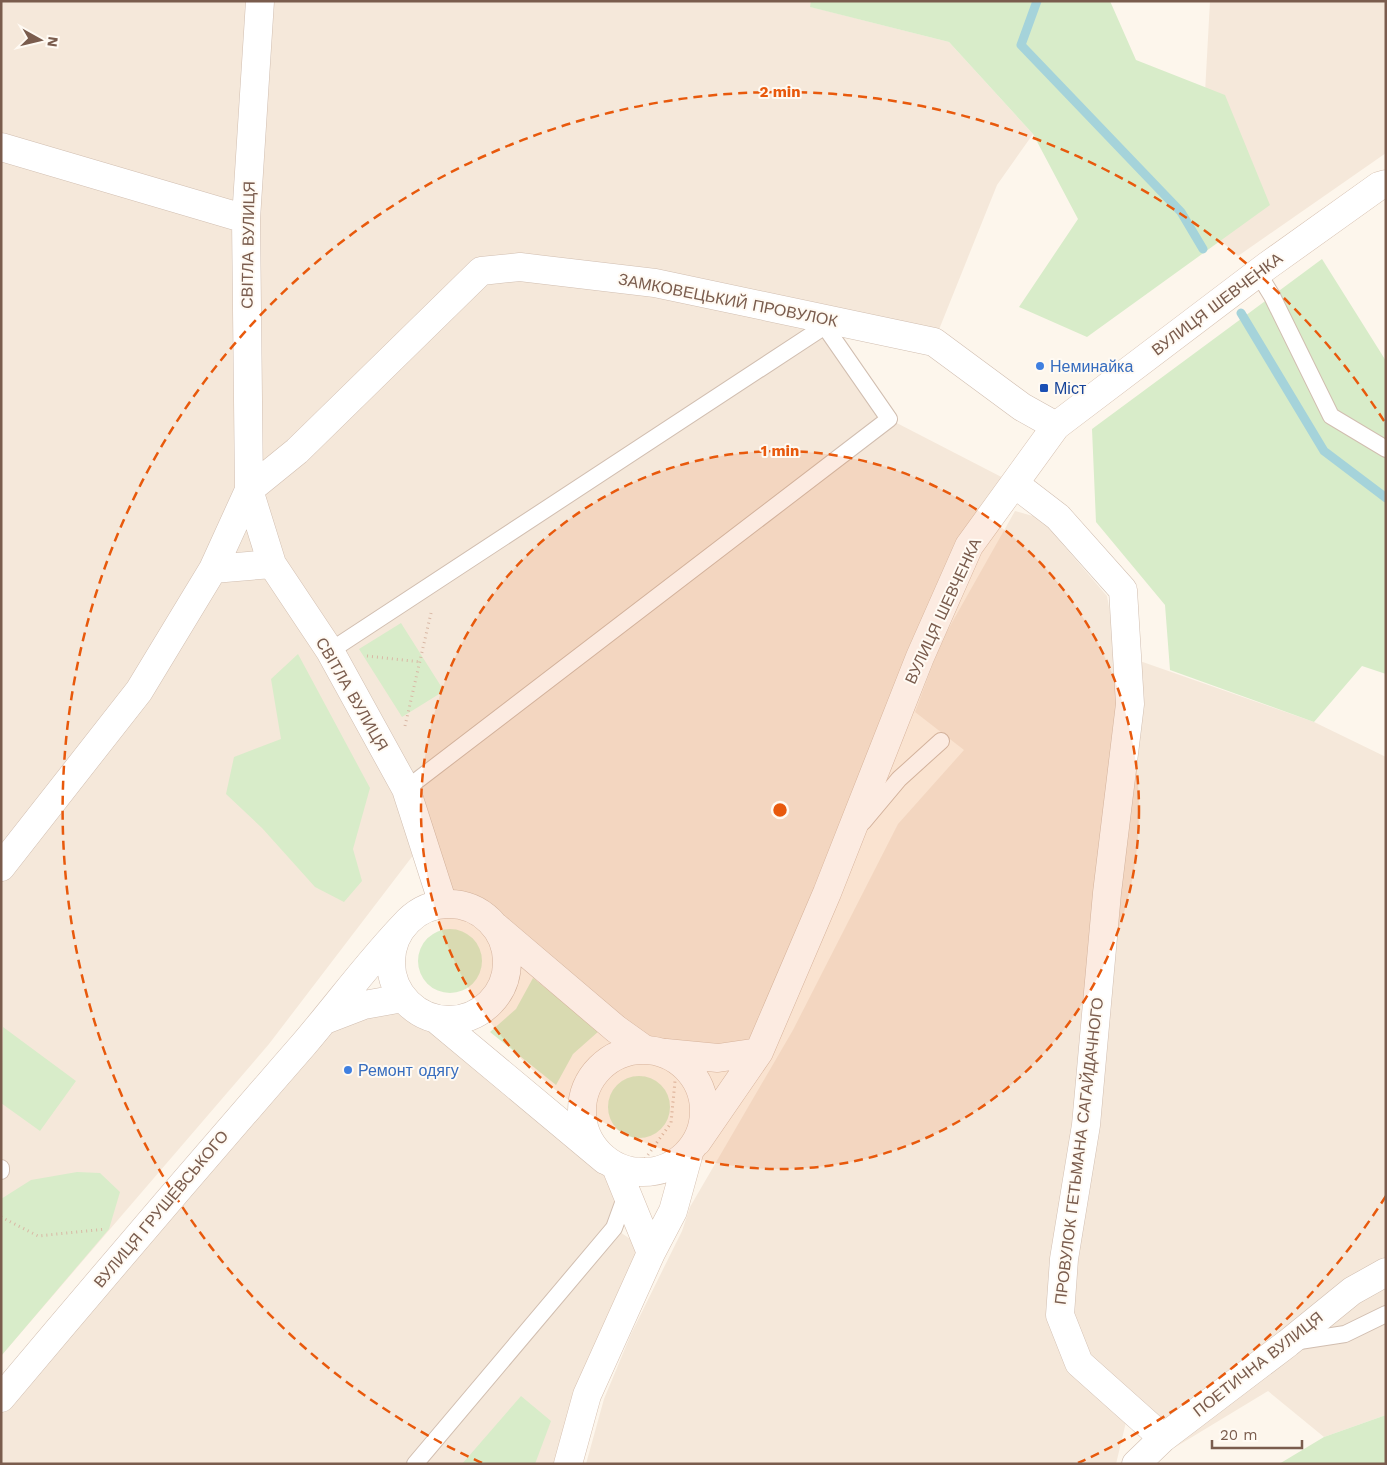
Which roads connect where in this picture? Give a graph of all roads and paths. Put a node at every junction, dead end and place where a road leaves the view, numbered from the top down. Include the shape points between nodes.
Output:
1 (260, 1) edge
2 (1, 147) edge
3 (1386, 184) edge
4 (246, 219) junction
5 (1258, 273) junction
6 (822, 322) junction
7 (1056, 426) junction
8 (1386, 449) edge
9 (1015, 484) junction
10 (249, 490) junction
11 (272, 564) junction
12 (214, 569) junction
13 (438, 580) junction
14 (330, 651) junction
15 (421, 662) junction
16 (941, 740) dead end
17 (400, 778) junction
18 (849, 837) junction
19 (3, 860) edge
20 (444, 904) junction
21 (407, 922) junction
22 (495, 926) junction
23 (403, 998) junction
24 (436, 1019) junction
25 (324, 1021) junction
26 (759, 1052) junction
27 (662, 1054) junction
28 (693, 1147) junction
29 (620, 1173) junction
30 (1, 1217) edge
31 (109, 1229) dead end
32 (651, 1253) junction
33 (1386, 1272) edge
34 (1386, 1314) edge
35 (1288, 1343) junction
36 (1, 1398) edge
37 (1163, 1438) junction
38 (415, 1464) edge
39 (568, 1464) edge
40 (1136, 1464) edge

1 - 4 street, СВІТЛА ВУЛИЦЯ
2 - 4 street
3 - 5 street, ВУЛИЦЯ ШЕВЧЕНКА
4 - 10 street, СВІТЛА ВУЛИЦЯ
5 - 7 street, ВУЛИЦЯ ШЕВЧЕНКА
5 - 8 lane via 1331,416
6 - 7 street, ЗАМКОВЕЦЬКИЙ ПРОВУЛОК via 934,342 1022,407
6 - 10 street, ЗАМКОВЕЦЬКИЙ ПРОВУЛОК via 655,283 520,267 481,271 297,451
6 - 13 lane
6 - 17 lane via 889,420
7 - 9 street, ВУЛИЦЯ ШЕВЧЕНКА
9 - 18 street, ВУЛИЦЯ ШЕВЧЕНКА via 969,546 920,657
9 - 37 street, ПРОВУЛОК ГЕТЬМАНА САГАЙДАЧНОГО via 1058,517 1122,590 1130,704 1107,893 1086,1125 1064,1259 1060,1315 1079,1363
10 - 11 street, СВІТЛА ВУЛИЦЯ
10 - 12 street, СВІТЛА ВУЛИЦЯ
11 - 12 street
11 - 14 street, СВІТЛА ВУЛИЦЯ
12 - 19 street, СВІТЛА ВУЛИЦЯ via 139,691
13 - 14 lane
13 - 15 path
14 - 15 path
14 - 17 street, СВІТЛА ВУЛИЦЯ
15 - 17 path
16 - 18 lane via 899,779
17 - 20 street, СВІТЛА ВУЛИЦЯ
18 - 26 street, ВУЛИЦЯ ШЕВЧЕНКА
20 - 21 street via 424,910
20 - 22 street via 463,906 480,913
21 - 23 street via 396,939 391,959 394,979
21 - 25 street, ВУЛИЦЯ ГРУШЕВСЬКОГО
22 - 24 street via 507,965 503,984 492,1001 476,1014 456,1020
22 - 27 street via 616,1029
23 - 24 street via 418,1011
23 - 25 street, ВУЛИЦЯ ГРУШЕВСЬКОГО via 364,1005
24 - 29 street
25 - 36 street, ВУЛИЦЯ ГРУШЕВСЬКОГО via 178,1187
26 - 27 street via 718,1058
26 - 28 street, ВУЛИЦЯ ШЕВЧЕНКА
27 - 28 street via 696,1078 705,1103 705,1116
27 - 29 path via 671,1123
27 - 29 street via 623,1053 604,1064 590,1080 582,1101 582,1123 590,1143
28 - 29 street via 667,1168 655,1172
28 - 32 street, ВУЛИЦЯ ШЕВЧЕНКА via 674,1211
29 - 32 street
29 - 38 lane via 614,1228
30 - 31 path via 38,1236
32 - 39 street, ВУЛИЦЯ ШЕВЧЕНКА via 586,1395
33 - 35 street, ПОЕТИЧНА ВУЛИЦЯ via 1352,1291
34 - 35 lane via 1345,1334
35 - 37 street, ПОЕТИЧНА ВУЛИЦЯ
37 - 40 street, ПОЕТИЧНА ВУЛИЦЯ

